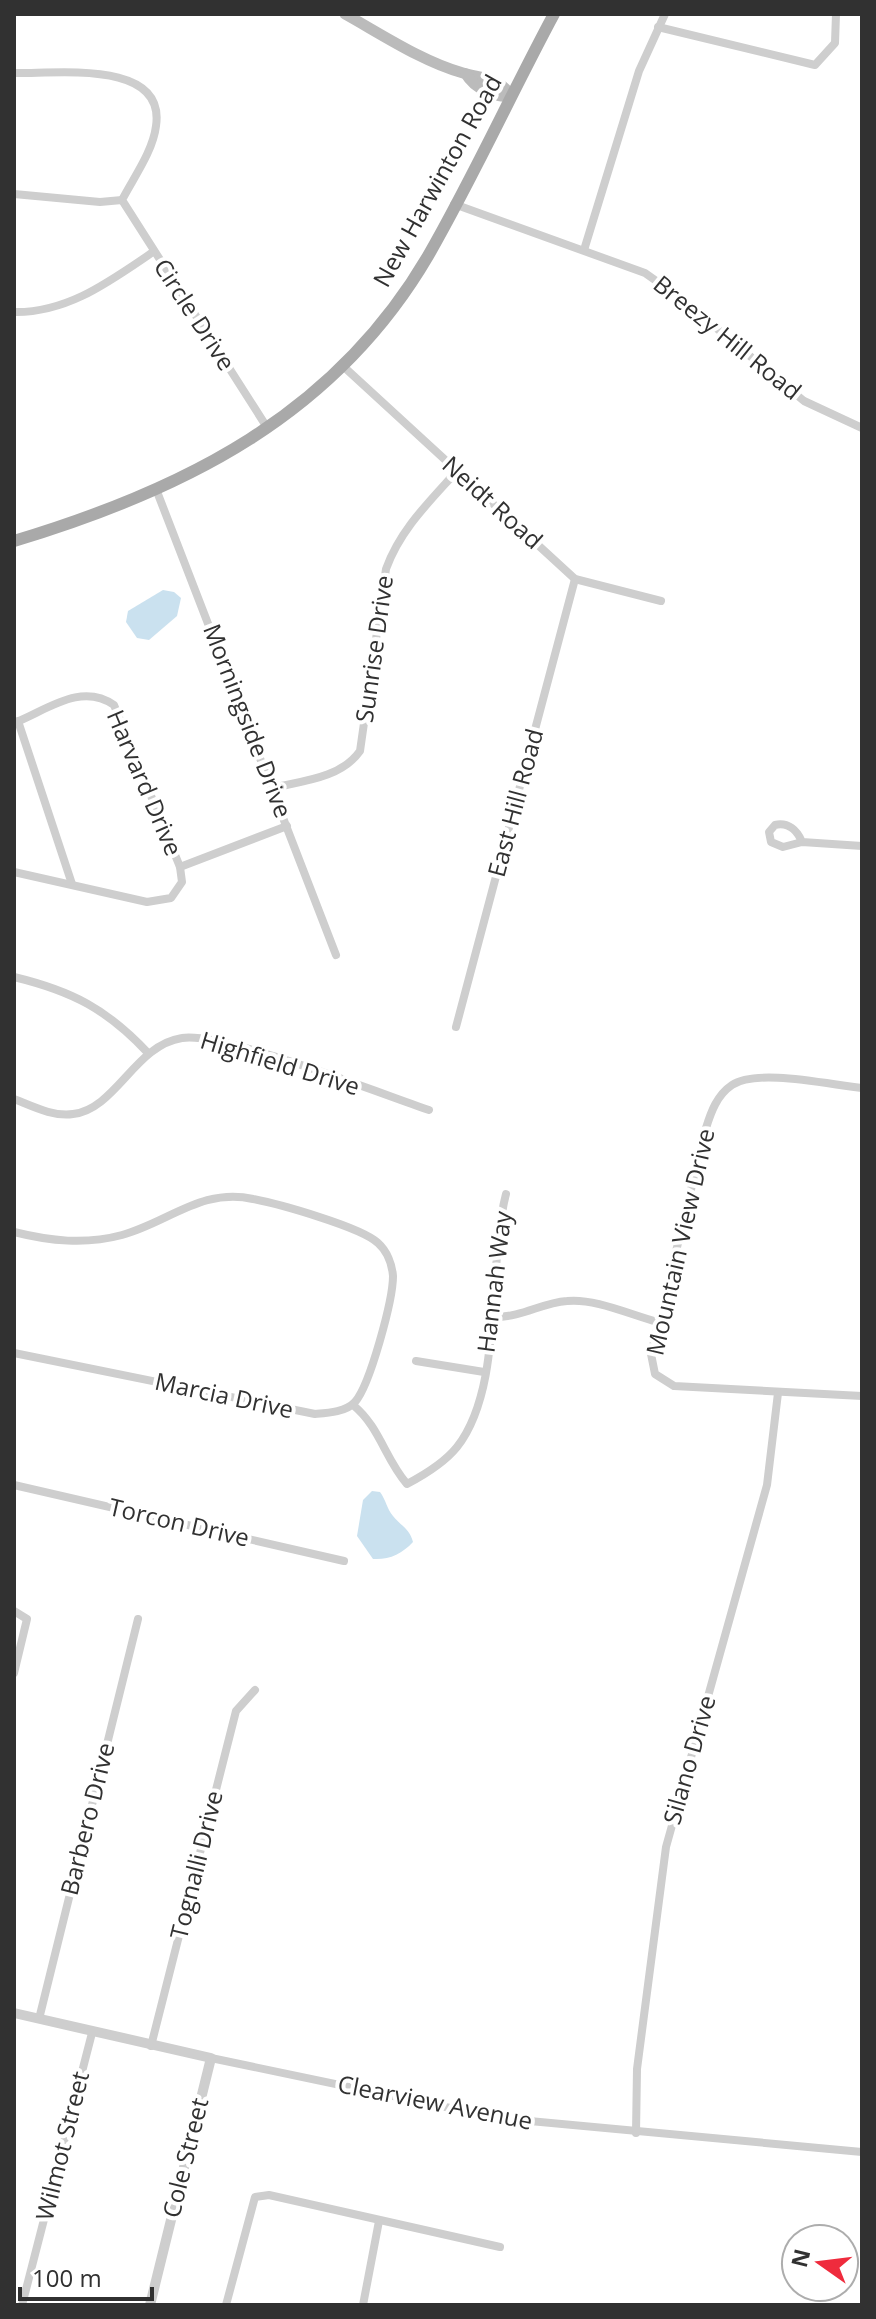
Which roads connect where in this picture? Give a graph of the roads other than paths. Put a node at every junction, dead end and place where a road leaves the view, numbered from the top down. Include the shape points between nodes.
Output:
1 (345, 14) edge
2 (554, 14) edge
3 (665, 14) edge
4 (836, 14) edge
5 (658, 27) junction
6 (14, 73) edge
7 (511, 96) junction
8 (14, 194) edge
9 (122, 200) junction
10 (454, 204) junction
11 (584, 250) junction
12 (153, 252) junction
13 (14, 312) edge
14 (344, 367) junction
15 (862, 428) edge
16 (268, 429) junction
17 (456, 472) junction
18 (156, 489) junction
19 (14, 541) edge
20 (575, 579) junction
21 (661, 601) dead end
22 (16, 722) edge
23 (272, 788) junction
24 (287, 826) junction
25 (802, 842) dead end
26 (862, 846) edge
27 (180, 867) junction
28 (14, 872) edge
29 (72, 884) junction
30 (336, 955) dead end
31 (14, 977) edge
32 (456, 1027) dead end
33 (148, 1053) junction
34 (862, 1088) edge
35 (14, 1099) edge
36 (429, 1110) dead end
37 (506, 1194) dead end
38 (14, 1232) edge
39 (495, 1317) junction
40 (658, 1322) junction
41 (14, 1353) edge
42 (416, 1361) dead end
43 (484, 1372) junction
44 (778, 1393) junction
45 (862, 1396) edge
46 (353, 1405) junction
47 (14, 1485) edge
48 (344, 1561) dead end
49 (14, 1611) edge
50 (138, 1619) dead end
51 (14, 1673) edge
52 (255, 1690) dead end
53 (14, 2013) edge
54 (39, 2019) junction
55 (92, 2033) junction
56 (151, 2046) junction
57 (211, 2058) junction
58 (636, 2133) junction
59 (862, 2152) edge
60 (379, 2221) junction
61 (500, 2247) dead end
62 (22, 2305) edge
63 (150, 2305) edge
64 (226, 2305) edge
65 (363, 2305) edge

1 - 7 main road via 466,74 503,86
2 - 7 main road, New Harwinton Road
3 - 5 street
4 - 5 street via 835,43 815,65
5 - 11 street via 612,151
6 - 9 street via 114,75 146,90 157,111 156,129
7 - 10 main road, New Harwinton Road
8 - 9 street
9 - 12 street, Circle Drive
10 - 11 street, Breezy Hill Road
10 - 14 main road, New Harwinton Road via 398,301
11 - 15 street, Breezy Hill Road via 645,273 804,401
12 - 13 street via 70,302
12 - 16 street, Circle Drive
14 - 16 main road, New Harwinton Road
14 - 17 street, Neidt Road
16 - 18 main road, New Harwinton Road
17 - 20 street, Neidt Road
17 - 23 street, Sunrise Drive via 403,532 386,569 360,751 352,763 330,774
18 - 19 main road, New Harwinton Road
18 - 23 street, Morningside Drive
20 - 21 street, Neidt Road
20 - 32 street, East Hill Road
22 - 27 street, Harvard Drive via 88,694 114,705
22 - 29 street
23 - 24 street, Morningside Drive
24 - 27 street
24 - 30 street, Morningside Drive
25 - 26 street
27 - 29 street, Harvard Drive via 182,882 171,898 147,902
28 - 29 street, Harvard Drive
31 - 33 street via 95,1005
33 - 35 street, Highfield Drive via 83,1112 60,1114
33 - 36 street, Highfield Drive via 172,1040 206,1039
34 - 40 street, Mountain View Drive via 759,1078 741,1080 719,1098 706,1128
37 - 39 street, Hannah Way via 497,1239
38 - 46 street via 44,1240 91,1241 123,1235 223,1195 252,1198 357,1231 379,1244 393,1274 373,1365
39 - 40 street via 518,1317 578,1300
39 - 43 street, Hannah Way
40 - 44 street, Mountain View Drive via 651,1365 663,1381 685,1388
41 - 46 street, Marcia Drive via 315,1414
42 - 43 street
43 - 46 street, Hannah Way via 474,1410 455,1449 407,1484 377,1431
44 - 45 street, Mountain View Drive
44 - 58 street, Silano Drive via 767,1485 666,1847 637,2069
47 - 48 street, Torcon Drive
49 - 51 street via 27,1619
50 - 54 street, Barbero Drive
52 - 56 street, Tognalli Drive via 236,1711
53 - 54 street, Clearview Avenue
54 - 55 street, Clearview Avenue
55 - 56 street, Clearview Avenue
55 - 62 street, Wilmot Street
56 - 57 street, Clearview Avenue
57 - 58 street, Clearview Avenue via 498,2118
57 - 63 street, Cole Street
58 - 59 street, Clearview Avenue
60 - 61 street
60 - 64 street via 269,2195 255,2197
60 - 65 street

